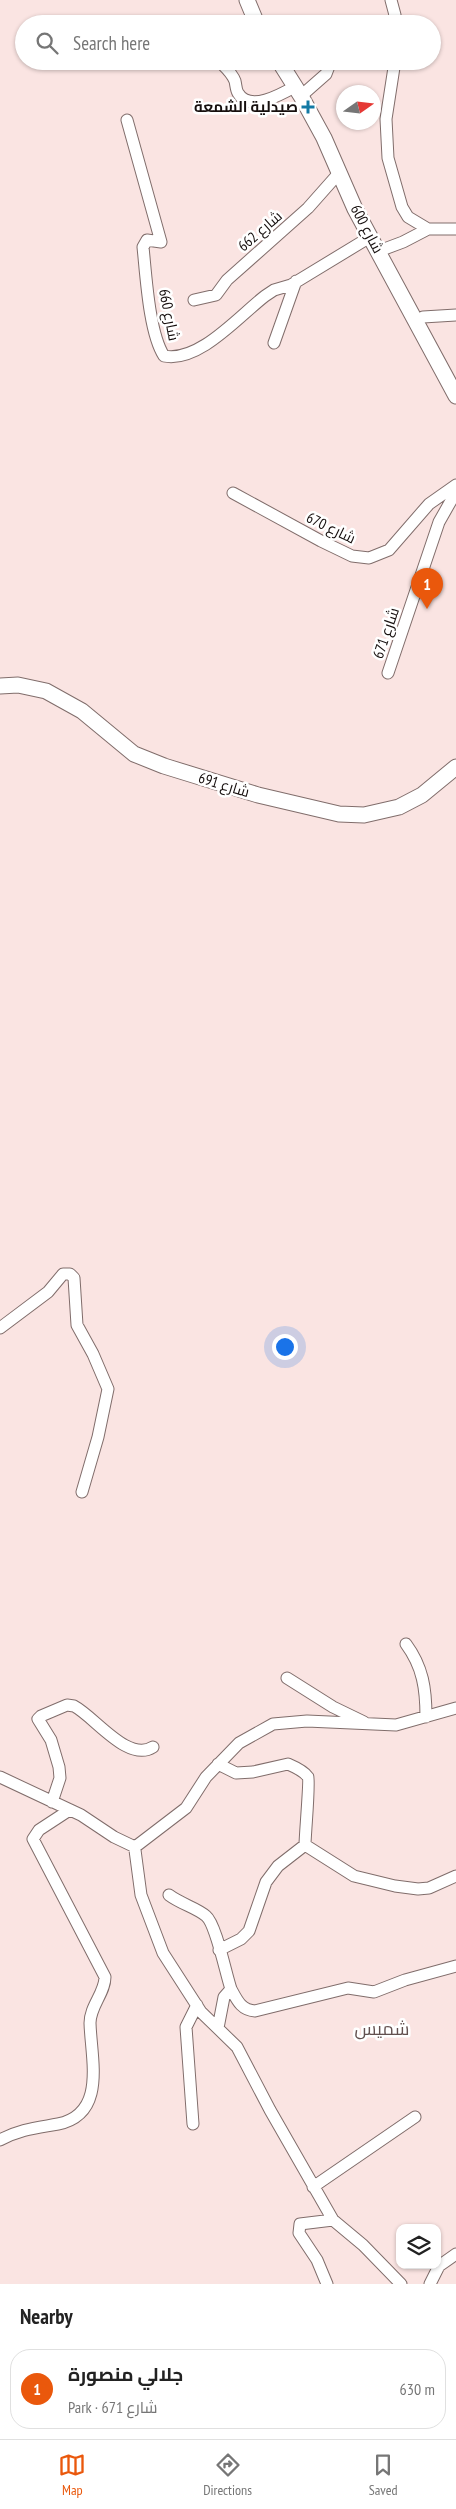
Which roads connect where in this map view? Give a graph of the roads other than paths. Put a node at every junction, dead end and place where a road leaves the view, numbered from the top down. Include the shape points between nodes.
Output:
1 (247, 0) edge
2 (391, 0) edge
3 (253, 15) edge
4 (395, 15) edge
5 (227, 70) edge
6 (284, 70) edge
7 (328, 70) edge
8 (394, 70) edge
9 (298, 91) junction
10 (127, 120) dead end
11 (339, 173) junction
12 (428, 229) junction
13 (456, 229) edge
14 (370, 237) junction
15 (379, 251) junction
16 (296, 282) junction
17 (194, 300) dead end
18 (456, 315) edge
19 (416, 321) junction
20 (274, 343) dead end
21 (456, 396) edge
22 (456, 486) edge
23 (456, 492) edge
24 (233, 493) dead end
25 (388, 673) dead end
26 (0, 686) edge
27 (456, 767) edge
28 (0, 1328) edge
29 (82, 1492) dead end
30 (406, 1644) dead end
31 (287, 1678) dead end
32 (456, 1708) edge
33 (426, 1718) junction
34 (368, 1725) junction
35 (153, 1748) dead end
36 (218, 1764) junction
37 (0, 1777) edge
38 (52, 1802) junction
39 (68, 1810) junction
40 (305, 1845) junction
41 (135, 1847) junction
42 (456, 1876) edge
43 (169, 1895) dead end
44 (219, 1950) junction
45 (456, 1966) edge
46 (231, 1989) junction
47 (196, 2005) junction
48 (218, 2028) junction
49 (415, 2117) dead end
50 (193, 2124) dead end
51 (0, 2140) edge
52 (314, 2187) junction
53 (333, 2220) junction
54 (456, 2254) edge
55 (327, 2284) edge
56 (401, 2284) edge
57 (430, 2284) edge

1 - 3 main road
2 - 4 street
5 - 9 street via 239,94 246,100 257,103
6 - 9 main road, شارع 600
7 - 9 street
8 - 12 street via 386,119 388,158 402,207 408,217
9 - 11 main road, شارع 600
10 - 16 street, شارع 660 via 161,242 146,240 143,247 151,311 164,356 184,356 198,349 265,296
11 - 14 main road, شارع 600
11 - 17 street, شارع 662 via 302,214 227,280 216,295
12 - 13 street
12 - 15 street
14 - 15 main road, شارع 600
14 - 16 street, شارع 660
15 - 19 main road, شارع 600
16 - 20 street
18 - 19 street via 423,317
19 - 21 main road, شارع 600
22 - 24 street, شارع 670 via 429,504 389,550 369,558 352,556
23 - 25 street, شارع 671 via 439,522
26 - 27 main road, شارع 691 via 18,685 46,691 82,711 134,754 164,766 258,795 339,814 364,815 399,807 422,795
28 - 29 street via 48,1292 63,1274 74,1278 76,1325 108,1389
30 - 33 street via 418,1662 426,1687
31 - 34 street
32 - 33 street
33 - 34 street via 396,1725
34 - 36 street via 307,1720 273,1724 245,1738
35 - 38 street via 139,1751 126,1746 67,1704 41,1716 38,1719 51,1740 60,1778
36 - 40 street via 236,1773 288,1764 305,1774 310,1783
36 - 41 street via 186,1808
37 - 38 street
38 - 39 street
39 - 41 street
39 - 51 street via 39,1830 33,1839 105,1977 91,2016 92,2096 74,2119 34,2126
40 - 42 street via 354,1876 395,1886 429,1888
40 - 44 street via 278,1866 266,1882 249,1931
41 - 47 street via 142,1895 156,1938
43 - 44 street via 211,1921
44 - 46 street
45 - 46 street via 374,1992 348,1988 255,2011 239,2005
46 - 48 street via 224,1997
47 - 48 street
47 - 50 street via 186,2027
48 - 52 street via 237,2047
49 - 52 street
52 - 53 street
53 - 55 street via 300,2224 299,2233 317,2260
53 - 56 street
54 - 57 street via 439,2266

